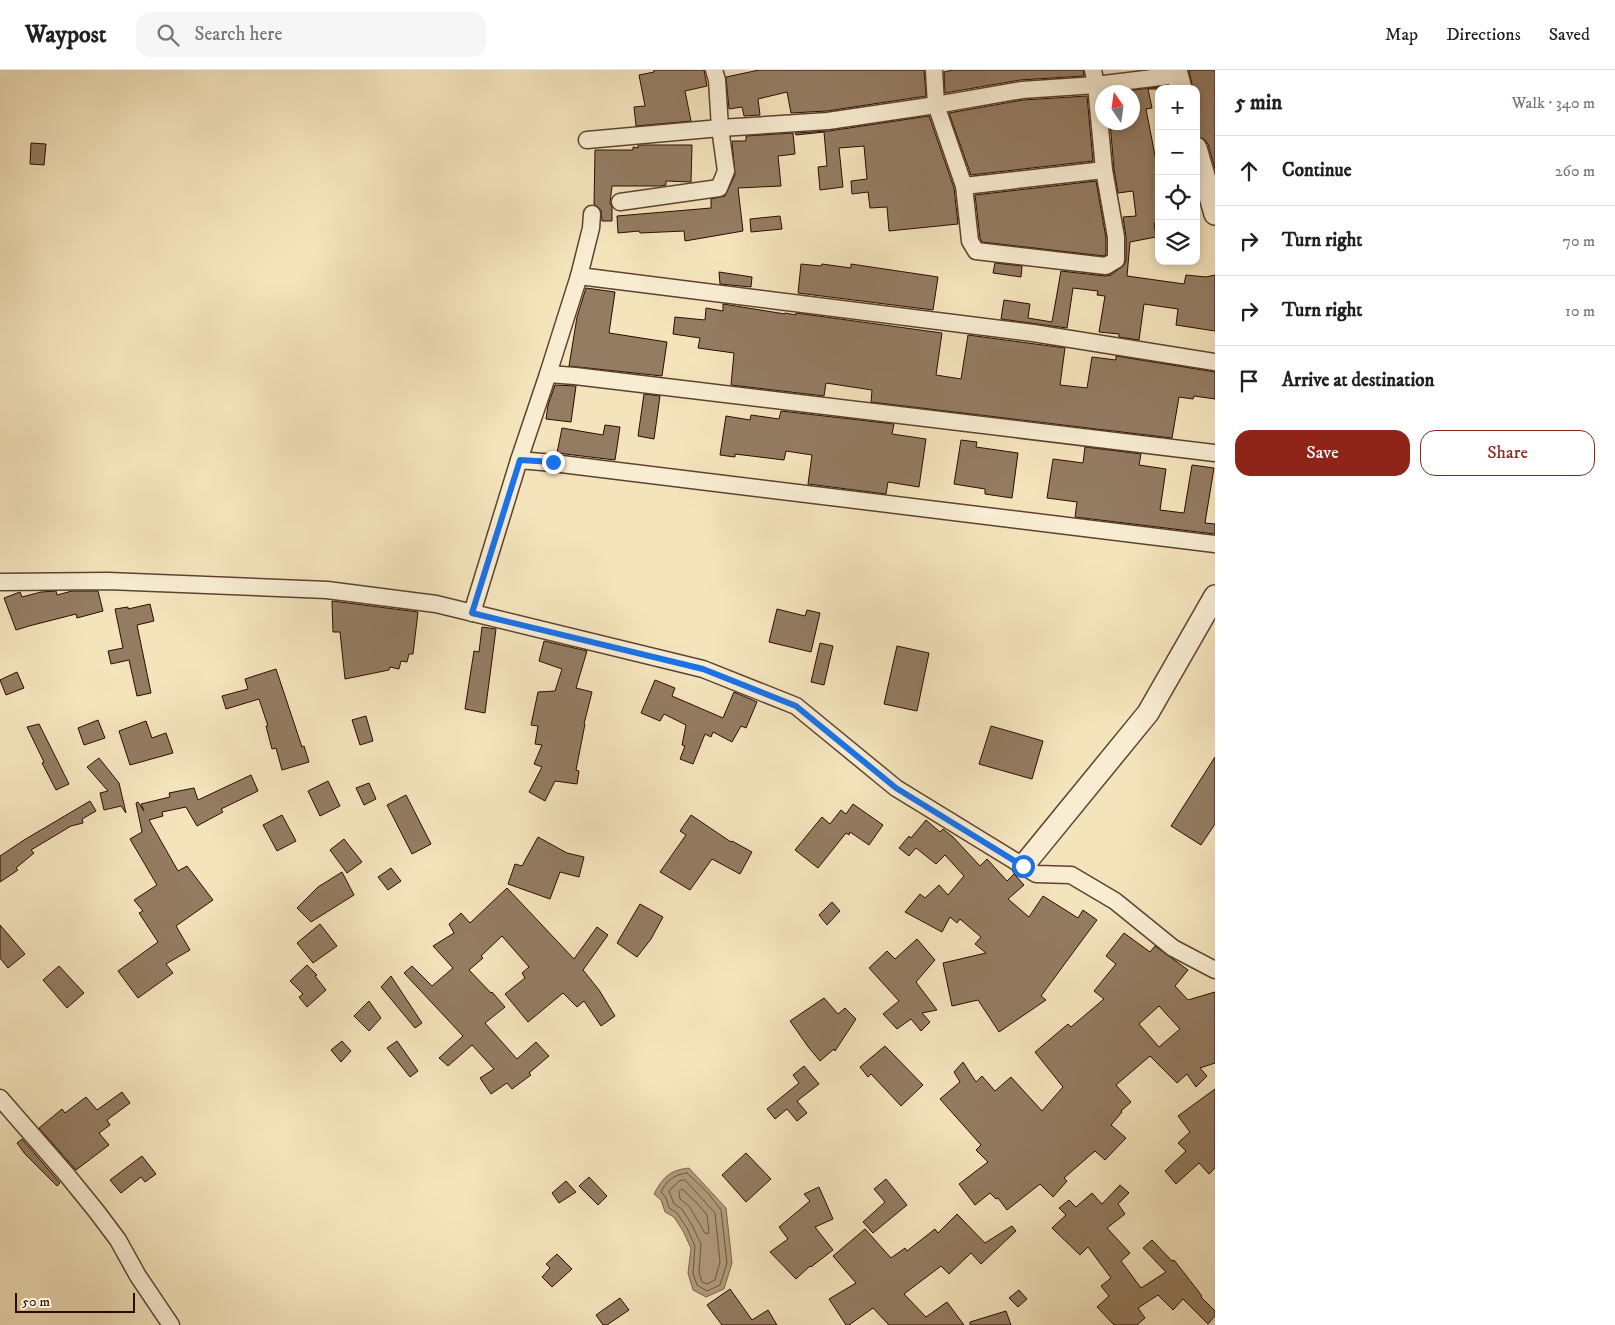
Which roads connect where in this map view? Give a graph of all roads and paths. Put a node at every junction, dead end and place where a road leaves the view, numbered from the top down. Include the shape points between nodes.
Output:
1 (714, 70) edge
2 (934, 70) edge
3 (1095, 78) edge
4 (1178, 78) edge
5 (936, 105) junction
6 (720, 128) junction
7 (587, 140) dead end
8 (1200, 155) edge
9 (1104, 170) junction
10 (1209, 172) edge
11 (964, 186) junction
12 (620, 202) dead end
13 (592, 214) dead end
14 (1215, 214) edge
15 (579, 276) junction
16 (1215, 362) edge
17 (548, 374) junction
18 (1215, 453) edge
19 (520, 460) junction
20 (1215, 544) edge
21 (0, 582) edge
22 (1215, 596) edge
23 (472, 613) junction
24 (1023, 866) junction
25 (1215, 970) edge
26 (0, 1098) edge
27 (171, 1325) edge

1 - 6 street
2 - 5 street
3 - 4 street
3 - 5 street
3 - 9 street
5 - 6 street via 828,121
5 - 11 street
6 - 7 street
6 - 12 street via 726,171 720,188
8 - 10 street
9 - 11 street
9 - 11 street via 1116,237 1116,260 1106,266 976,251 970,241
10 - 14 street
13 - 15 street
15 - 16 street via 1033,333
15 - 17 street
17 - 18 street
17 - 19 street
19 - 20 street
19 - 23 street
21 - 23 street via 108,580 327,590 436,604
22 - 24 street via 1148,714
23 - 24 street via 703,669 796,706 896,788
24 - 25 street via 1036,874 1071,875 1115,901 1173,948
26 - 27 street via 97,1212

